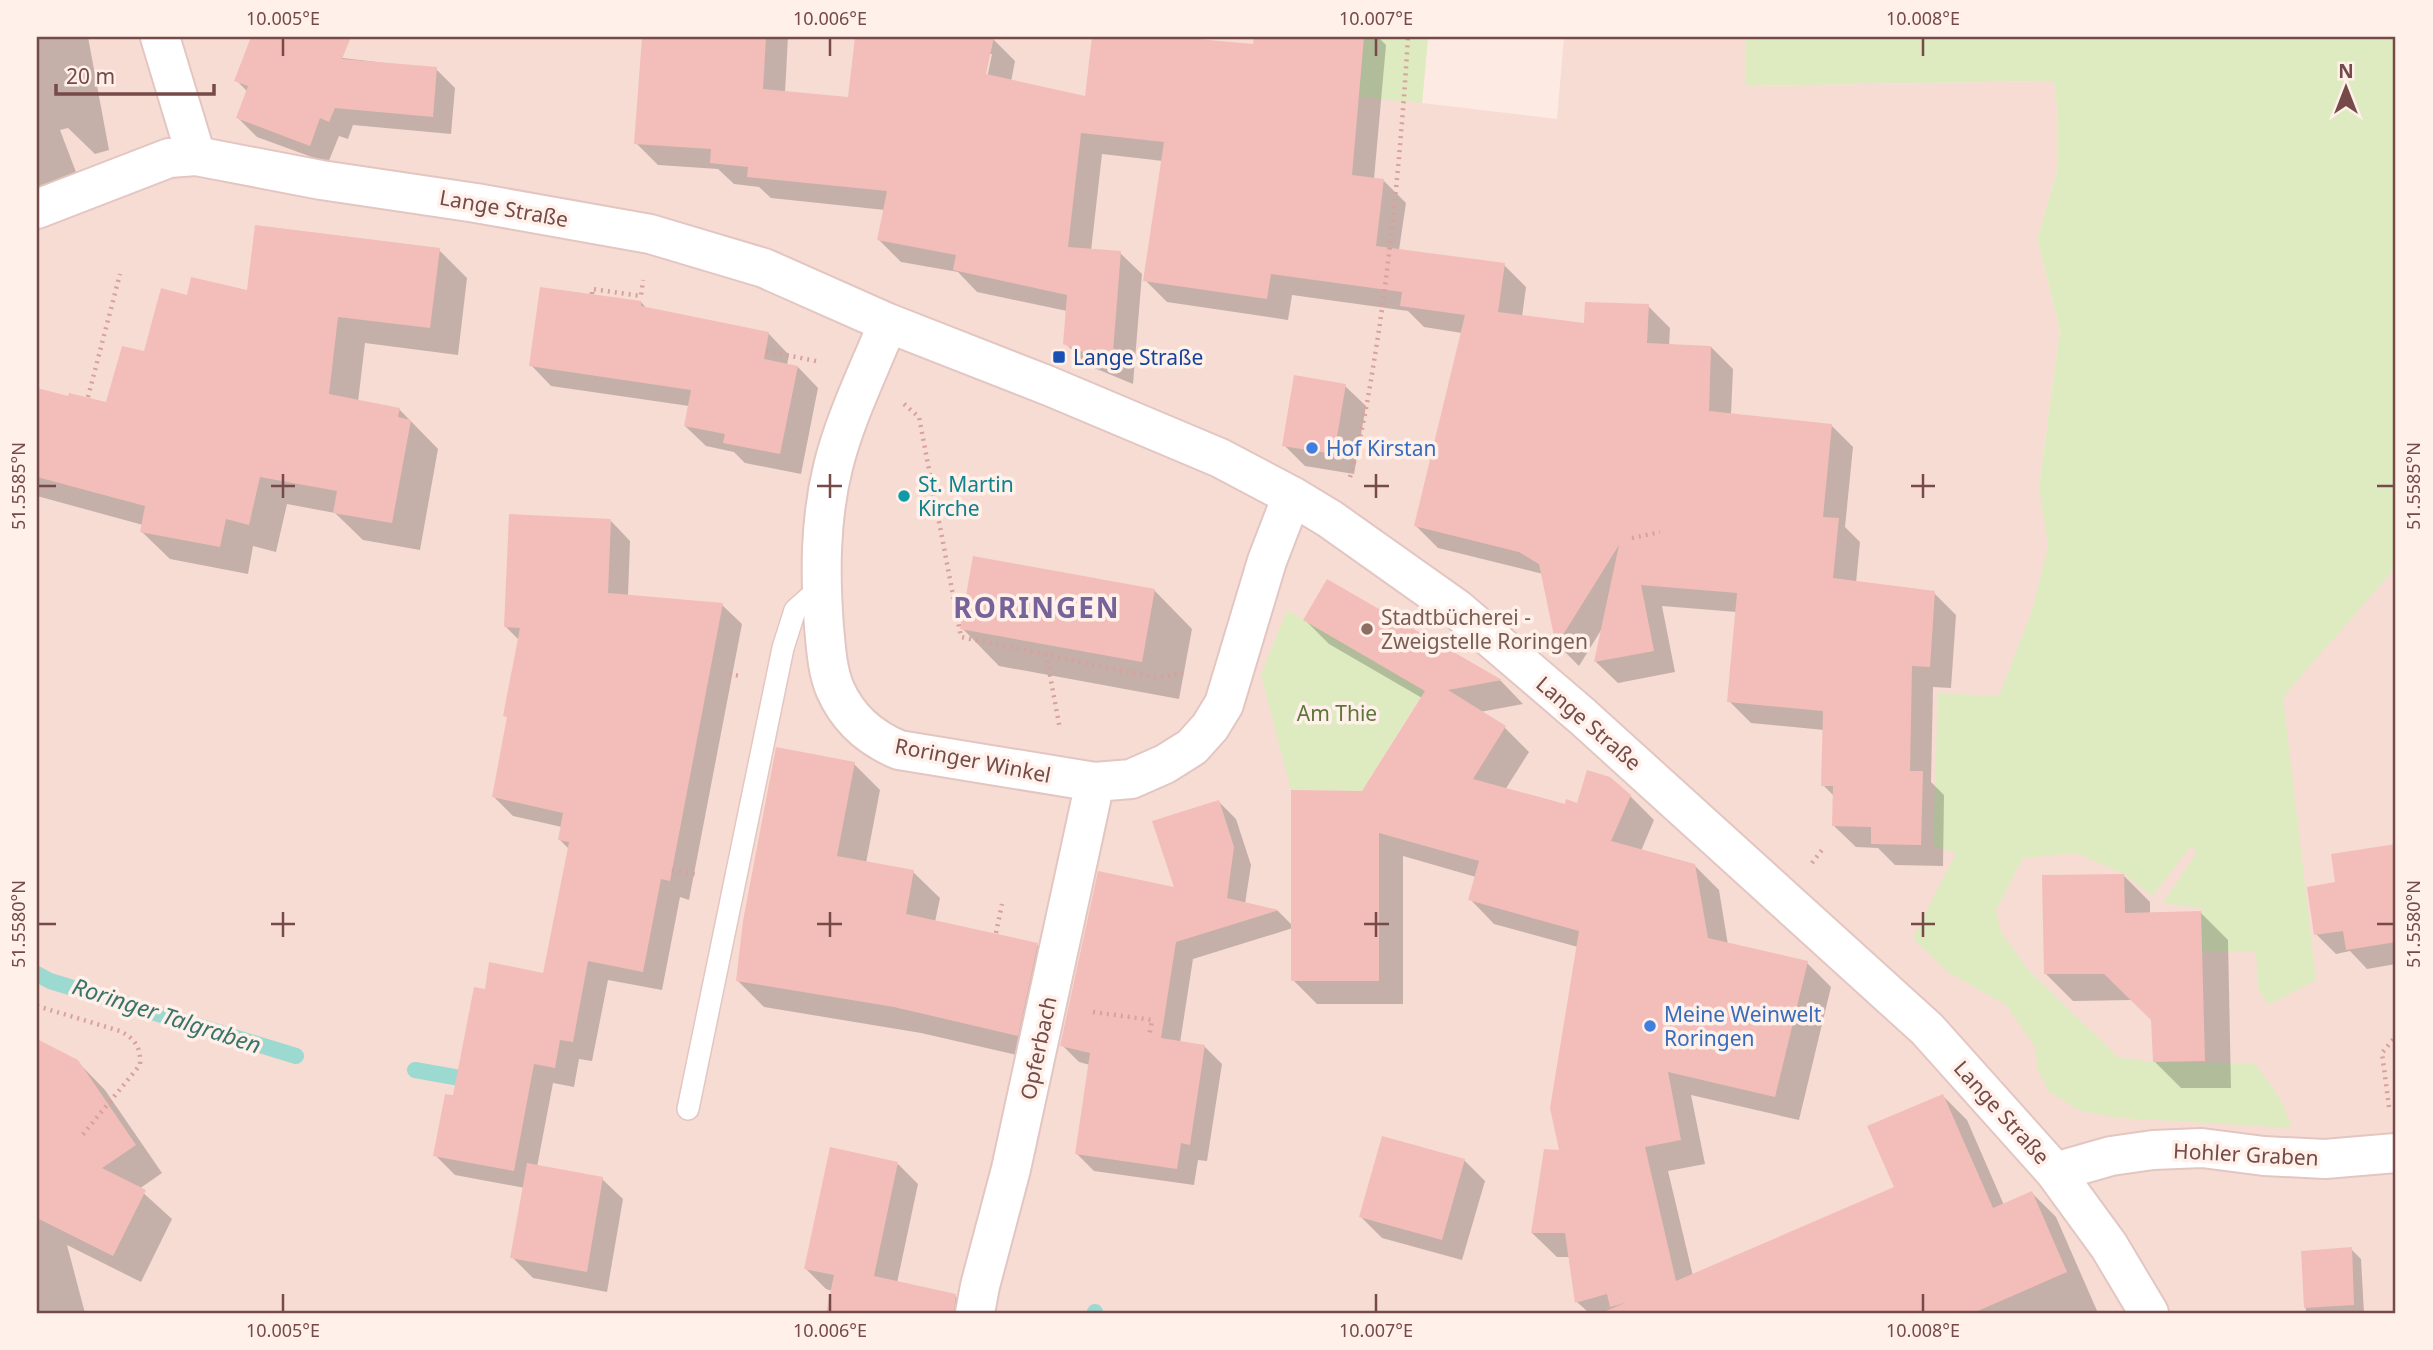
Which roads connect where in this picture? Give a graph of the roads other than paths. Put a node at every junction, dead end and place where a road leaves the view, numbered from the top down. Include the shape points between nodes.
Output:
1 (160, 37) edge
2 (196, 156) junction
3 (37, 209) edge
4 (888, 323) junction
5 (1292, 496) junction
6 (821, 587) junction
7 (1095, 782) junction
8 (688, 1109) dead end
9 (2395, 1153) edge
10 (2055, 1172) junction
11 (975, 1313) edge
12 (2149, 1313) edge

1 - 2 street
2 - 3 street, Lange Straße via 169,158
2 - 4 street, Lange Straße via 650,234 764,268
4 - 5 street, Lange Straße via 1132,420
4 - 6 street, Roringer Winkel via 833,466 825,505
5 - 7 street, Roringer Winkel via 1267,561 1224,704 1210,727 1192,747 1165,764 1131,779
5 - 10 street, Lange Straße via 1457,609 1686,809 1927,1029
6 - 7 street, Roringer Winkel via 826,654 835,689 860,727 878,741 899,750
6 - 8 lane via 794,610 783,648
7 - 11 street, Opferbach
9 - 10 street, Hohler Graben via 2325,1159 2202,1148 2153,1150
10 - 12 street, Lange Straße via 2109,1245

